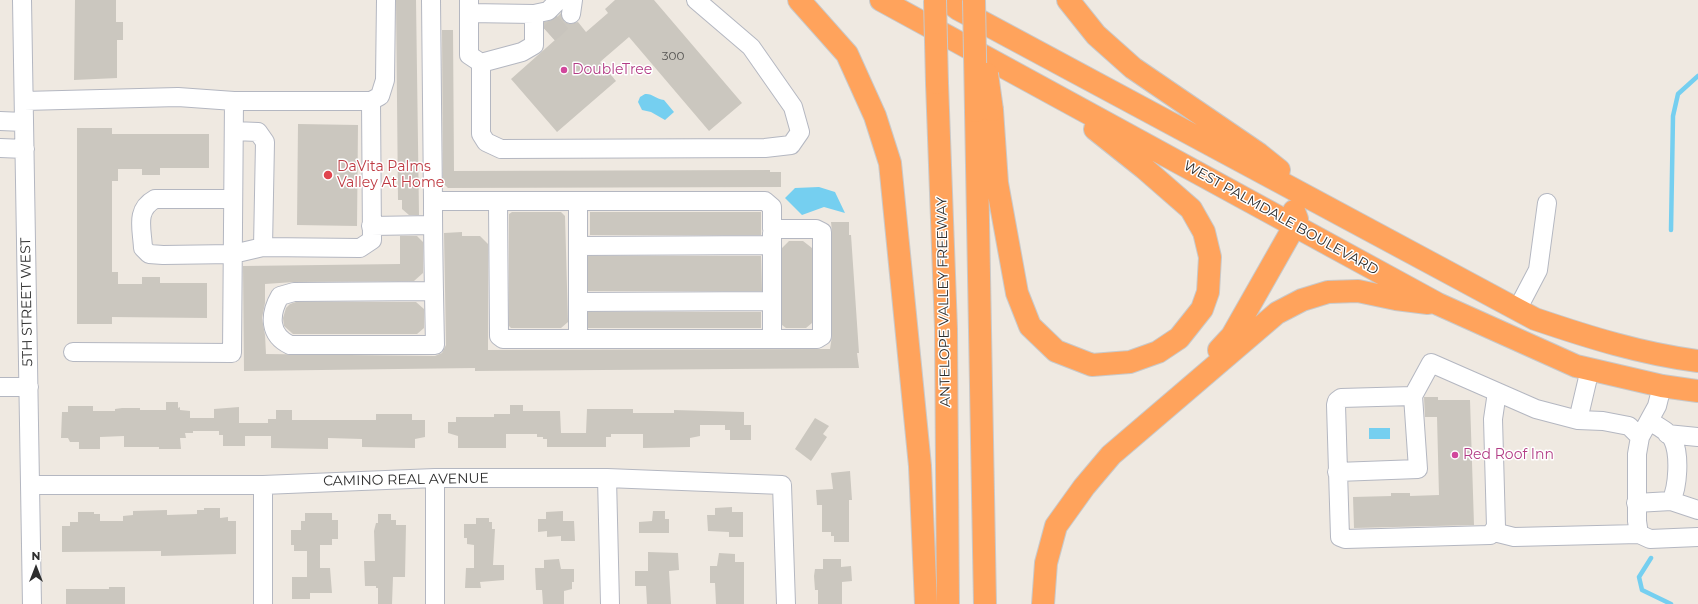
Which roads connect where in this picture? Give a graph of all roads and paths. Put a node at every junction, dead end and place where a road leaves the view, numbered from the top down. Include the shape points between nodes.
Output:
1 (22, 0) edge
2 (386, 0) edge
3 (431, 0) edge
4 (559, 0) edge
5 (696, 0) edge
6 (799, 0) edge
7 (881, 0) edge
8 (935, 0) edge
9 (1068, 0) edge
10 (964, 2) edge
11 (469, 7) edge
12 (534, 14) junction
13 (549, 34) tunnel mouth
14 (534, 45) junction
15 (481, 63) junction
16 (1052, 94) junction
17 (234, 100) junction
18 (24, 101) junction
19 (371, 101) junction
20 (984, 111) junction
21 (0, 122) edge
22 (24, 122) junction
23 (234, 131) junction
24 (0, 148) edge
25 (25, 149) junction
26 (1282, 183) junction
27 (233, 199) junction
28 (433, 201) junction
29 (498, 201) junction
30 (578, 201) junction
31 (1547, 203) dead end
32 (1324, 206) junction
33 (433, 225) junction
34 (1295, 225) junction
35 (371, 226) junction
36 (772, 237) junction
37 (578, 246) junction
38 (263, 247) junction
39 (233, 254) junction
40 (434, 291) junction
41 (772, 301) junction
42 (578, 302) junction
43 (1438, 304) junction
44 (1517, 310) junction
45 (578, 339) junction
46 (772, 339) junction
47 (73, 352) dead end
48 (1698, 360) edge
49 (1590, 369) junction
50 (1662, 386) junction
51 (0, 387) edge
52 (29, 387) junction
53 (1698, 391) edge
54 (1497, 392) junction
55 (1413, 396) junction
56 (1172, 401) junction
57 (1578, 420) junction
58 (1648, 421) junction
59 (1667, 434) junction
60 (1640, 437) junction
61 (1698, 437) edge
62 (1337, 472) junction
63 (435, 478) junction
64 (607, 478) junction
65 (30, 484) junction
66 (263, 484) junction
67 (1670, 501) junction
68 (1636, 503) junction
69 (1698, 510) edge
70 (1494, 532) junction
71 (1640, 534) junction
72 (1698, 537) edge
73 (32, 604) edge
74 (263, 604) edge
75 (435, 604) edge
76 (610, 604) edge
77 (786, 604) edge
78 (926, 604) edge
79 (948, 604) edge
80 (985, 604) edge
81 (1043, 604) edge

1 - 18 street, 5TH STREET WEST
2 - 19 street via 385,80 380,96
3 - 28 street
4 - 12 street via 548,11
5 - 15 street via 751,47 793,107 800,132 791,145 765,148 501,149 486,142 481,134
6 - 78 highway via 847,54 875,116 890,163 920,466
7 - 16 highway, WEST PALMDALE BOULEVARD
8 - 79 highway, ANTELOPE VALLEY FREEWAY, bridge via 946,329
9 - 32 highway via 1096,35 1132,68 1259,154
10 - 20 highway, bridge
10 - 26 highway
11 - 12 street
11 - 15 street via 469,55
12 - 14 street
13 - 14 street
14 - 15 street via 522,52
16 - 20 highway via 1191,209 1204,232 1210,258 1208,292 1202,309 1180,338 1158,352 1130,362 1092,365 1056,351 1030,326 1017,293
16 - 34 highway, WEST PALMDALE BOULEVARD
17 - 18 street via 178,97
17 - 19 street
17 - 23 street
18 - 22 street, 5TH STREET WEST
19 - 35 street
20 - 80 highway
21 - 22 street
22 - 25 street, 5TH STREET WEST
23 - 27 street
23 - 38 street via 258,132 264,142
24 - 25 street
25 - 52 street, 5TH STREET WEST
26 - 32 highway
26 - 34 highway via 1295,213
27 - 39 street
27 - 39 street via 155,199 146,204 141,213 143,248 149,254
28 - 29 street
28 - 33 street
29 - 30 street
29 - 45 street via 499,336 503,339
30 - 36 street via 765,201 772,207
30 - 37 street
31 - 44 street via 1538,270
32 - 44 highway
33 - 35 street
33 - 40 street
34 - 43 highway, WEST PALMDALE BOULEVARD
34 - 56 highway via 1232,336
35 - 38 street via 372,240 360,248
36 - 37 street
36 - 41 street
36 - 46 street via 816,229 822,232 822,336 818,339
37 - 42 street
38 - 39 street
39 - 47 street via 232,353
40 - 40 street via 435,345 290,345 280,340 273,327 273,308 280,296 294,292
41 - 42 street
41 - 46 street
42 - 45 street
43 - 49 highway, WEST PALMDALE BOULEVARD via 1576,366
43 - 56 highway via 1358,291 1328,292 1302,300 1278,313 1208,374
44 - 48 highway via 1589,338
45 - 46 street
49 - 50 highway, WEST PALMDALE BOULEVARD
49 - 57 street
50 - 53 highway, WEST PALMDALE BOULEVARD
50 - 58 street via 1657,406
51 - 52 street
52 - 65 street, 5TH STREET WEST
54 - 55 street via 1431,363
54 - 57 street via 1536,410
54 - 70 street via 1493,418 1496,527
55 - 62 street via 1341,398 1337,401
55 - 62 street via 1418,469
56 - 81 highway via 1110,455 1056,526 1046,563
57 - 60 street via 1629,426
58 - 59 street
58 - 60 street
59 - 61 street
59 - 67 street via 1673,440 1678,476 1676,491
60 - 68 street
62 - 70 street via 1340,538 1490,535
63 - 64 street, CAMINO REAL AVENUE
63 - 66 street, CAMINO REAL AVENUE
63 - 75 street
64 - 76 street
64 - 77 street, CAMINO REAL AVENUE via 782,485
65 - 66 street, CAMINO REAL AVENUE
65 - 73 street, 5TH STREET WEST
66 - 74 street
67 - 68 street
67 - 69 street
68 - 71 street
70 - 71 street via 1514,537
71 - 72 street via 1650,539

